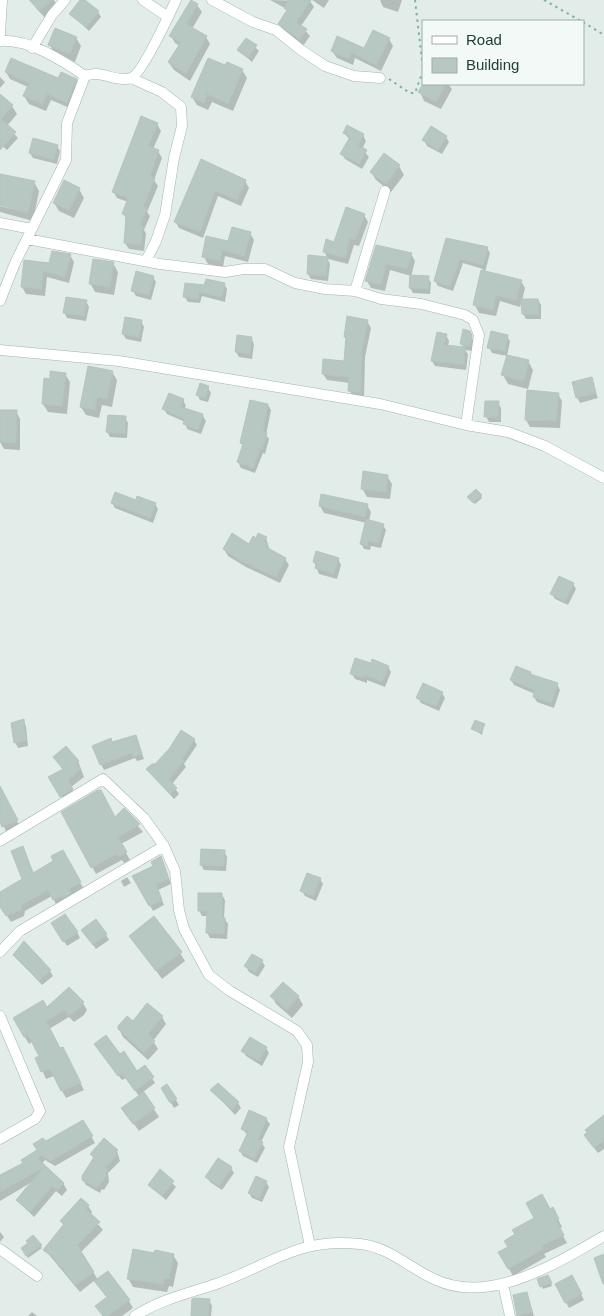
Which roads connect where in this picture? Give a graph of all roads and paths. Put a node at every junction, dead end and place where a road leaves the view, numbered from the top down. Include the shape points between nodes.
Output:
1 (2, 0) edge
2 (65, 0) edge
3 (143, 0) edge
4 (176, 0) edge
5 (212, 0) edge
6 (415, 0) edge
7 (544, 0) edge
8 (168, 17) junction
9 (579, 20) edge
10 (584, 23) edge
11 (0, 34) edge
12 (604, 35) edge
13 (0, 41) edge
14 (32, 48) junction
15 (422, 61) edge
16 (422, 73) edge
17 (85, 76) junction
18 (131, 78) junction
19 (380, 78) joint
20 (385, 190) dead end
21 (0, 223) edge
22 (32, 229) junction
23 (27, 240) junction
24 (146, 262) junction
25 (355, 291) junction
26 (0, 301) edge
27 (0, 350) edge
28 (466, 425) junction
29 (604, 478) edge
30 (0, 841) edge
31 (164, 846) junction
32 (0, 952) edge
33 (0, 1016) edge
34 (0, 1139) edge
35 (604, 1236) edge
36 (310, 1246) junction
37 (0, 1249) edge
38 (37, 1276) dead end
39 (503, 1284) junction
40 (135, 1316) edge
41 (510, 1316) edge

1 - 11 street
2 - 14 street
3 - 8 street
4 - 8 street
5 - 19 street via 248,20 276,30 325,66 354,76
6 - 15 path
7 - 9 path
8 - 18 street via 137,73
10 - 12 path
13 - 14 street via 9,40
14 - 17 street via 61,60
16 - 19 path via 415,93
17 - 18 street via 98,74
17 - 22 street via 67,123 66,160
18 - 24 street via 162,92 181,107 182,126 162,226
20 - 25 street
21 - 22 street
22 - 23 street
23 - 24 street
23 - 26 street
24 - 25 street via 225,272 265,269 295,283
25 - 28 street via 381,299 421,304 473,320 479,335
27 - 28 street via 119,362 279,386 380,404
28 - 29 street via 508,432 545,446
30 - 31 street via 103,779 144,818
31 - 32 street via 20,931
31 - 36 street via 176,870 184,929 209,975 297,1031 307,1045 308,1062 289,1148
33 - 34 street via 40,1111 35,1119
35 - 39 street via 560,1262
36 - 39 street via 331,1242 383,1248 436,1280 463,1288 490,1288
36 - 40 street via 274,1257 249,1271 182,1294
37 - 38 street
39 - 41 street

